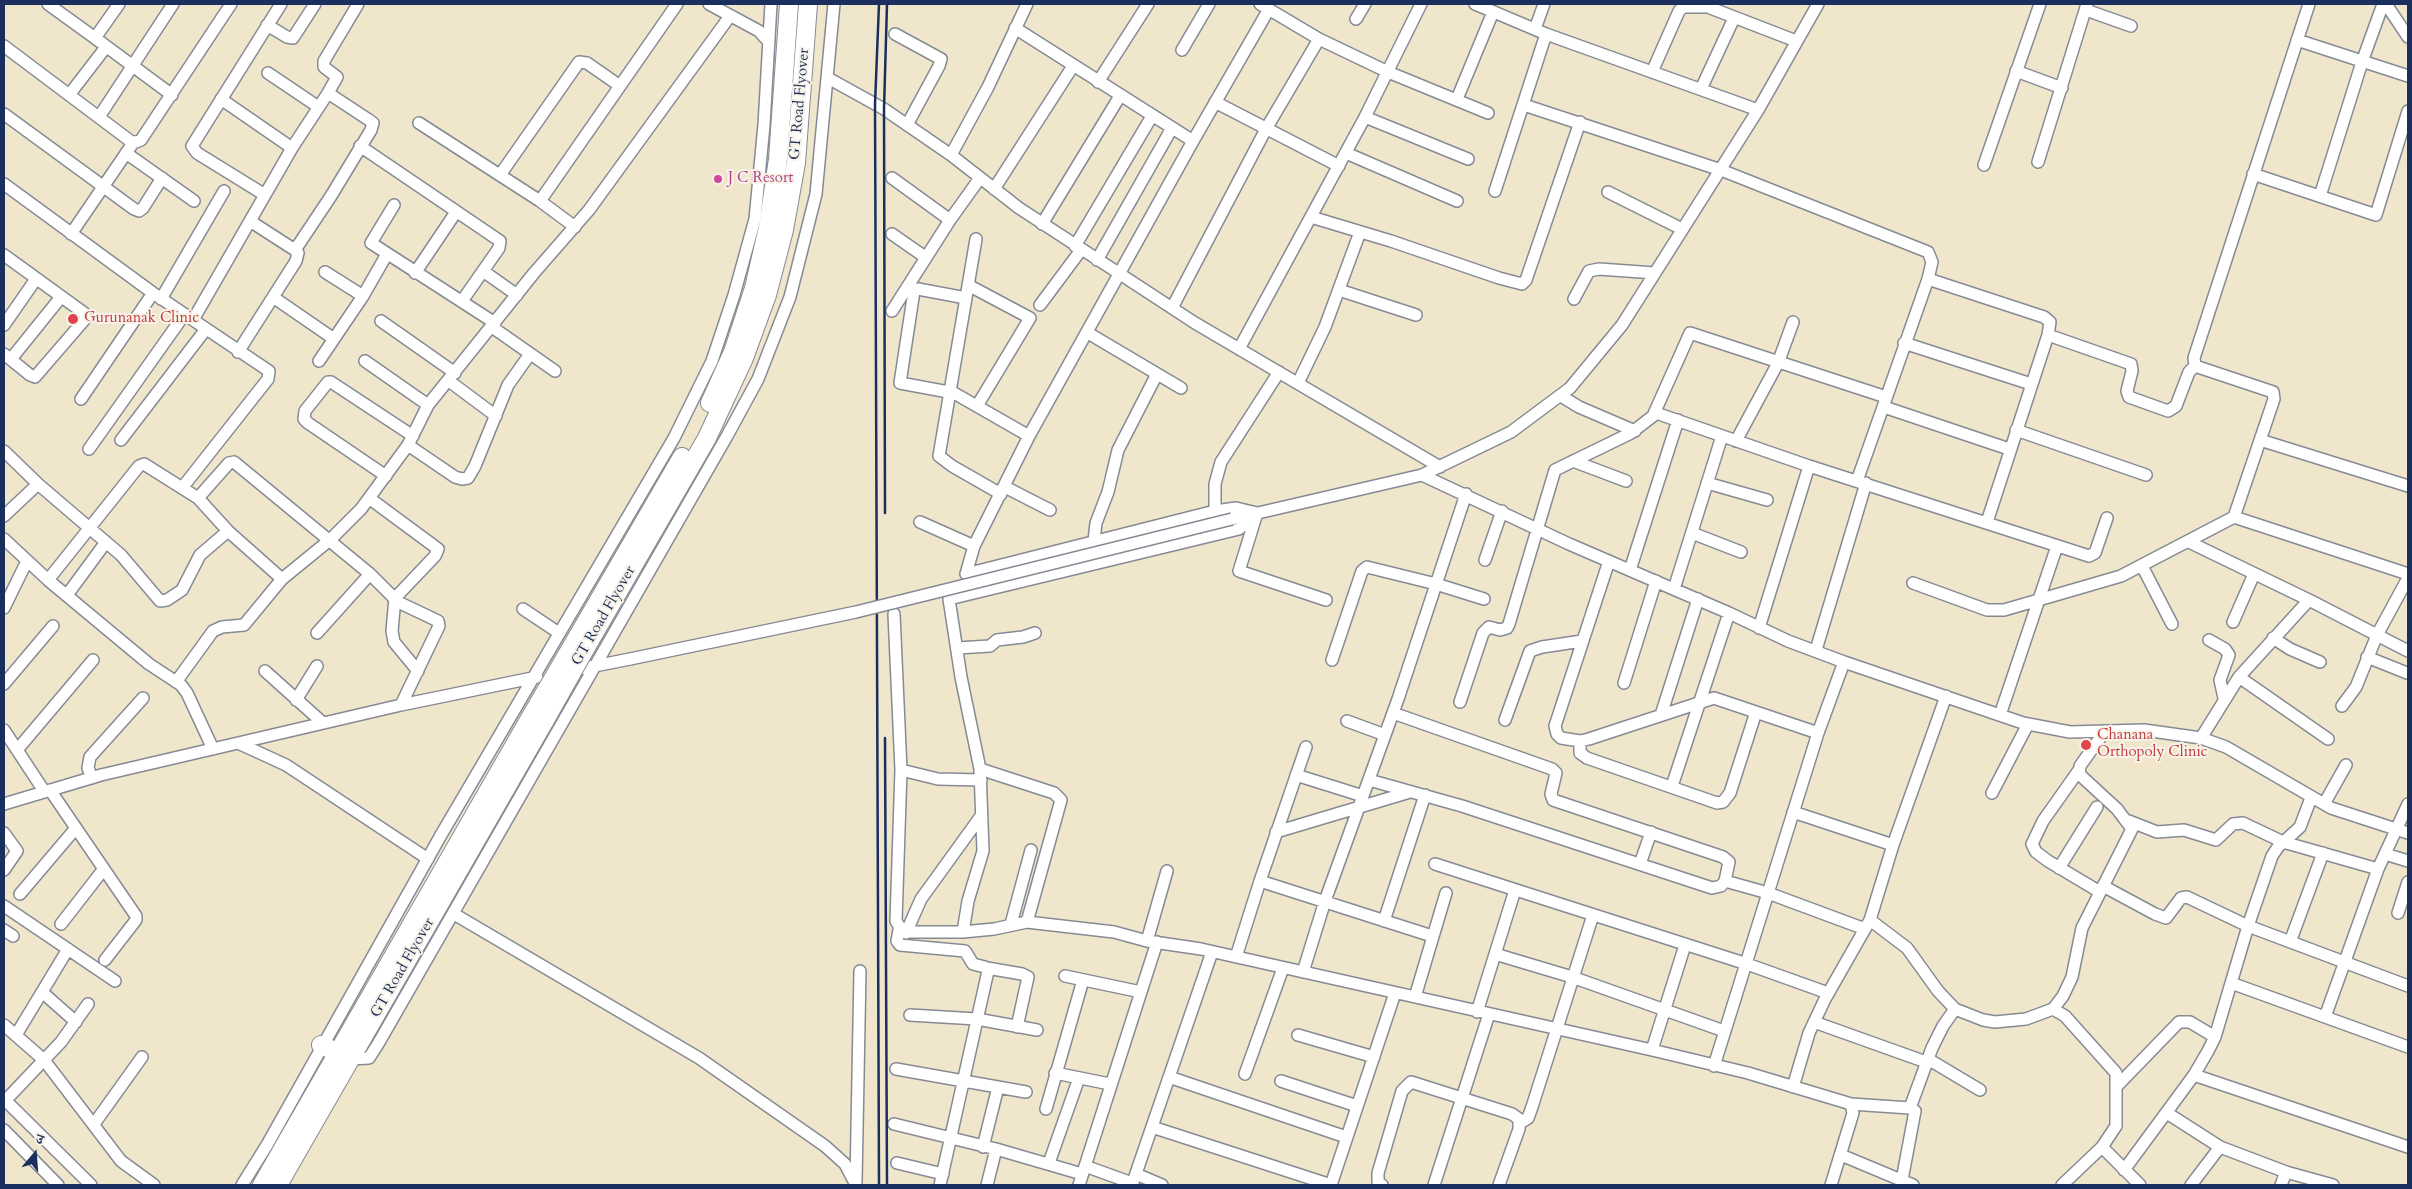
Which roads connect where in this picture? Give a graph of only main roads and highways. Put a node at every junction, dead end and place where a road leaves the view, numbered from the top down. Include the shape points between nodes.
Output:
1 (789, 4) edge
2 (808, 4) edge
3 (584, 639) junction
4 (322, 1045) road end
5 (344, 1056) junction
6 (262, 1185) edge
7 (278, 1185) edge

1 - 3 highway, GT Road Flyover via 778,159 768,227 754,288 733,352 697,431
2 - 3 highway, GT Road Flyover via 796,163 784,230 767,295 744,358 706,438
3 - 5 highway, GT Road Flyover, bridge
4 - 5 highway
5 - 6 highway, GT Road Flyover
5 - 7 highway, GT Road Flyover

